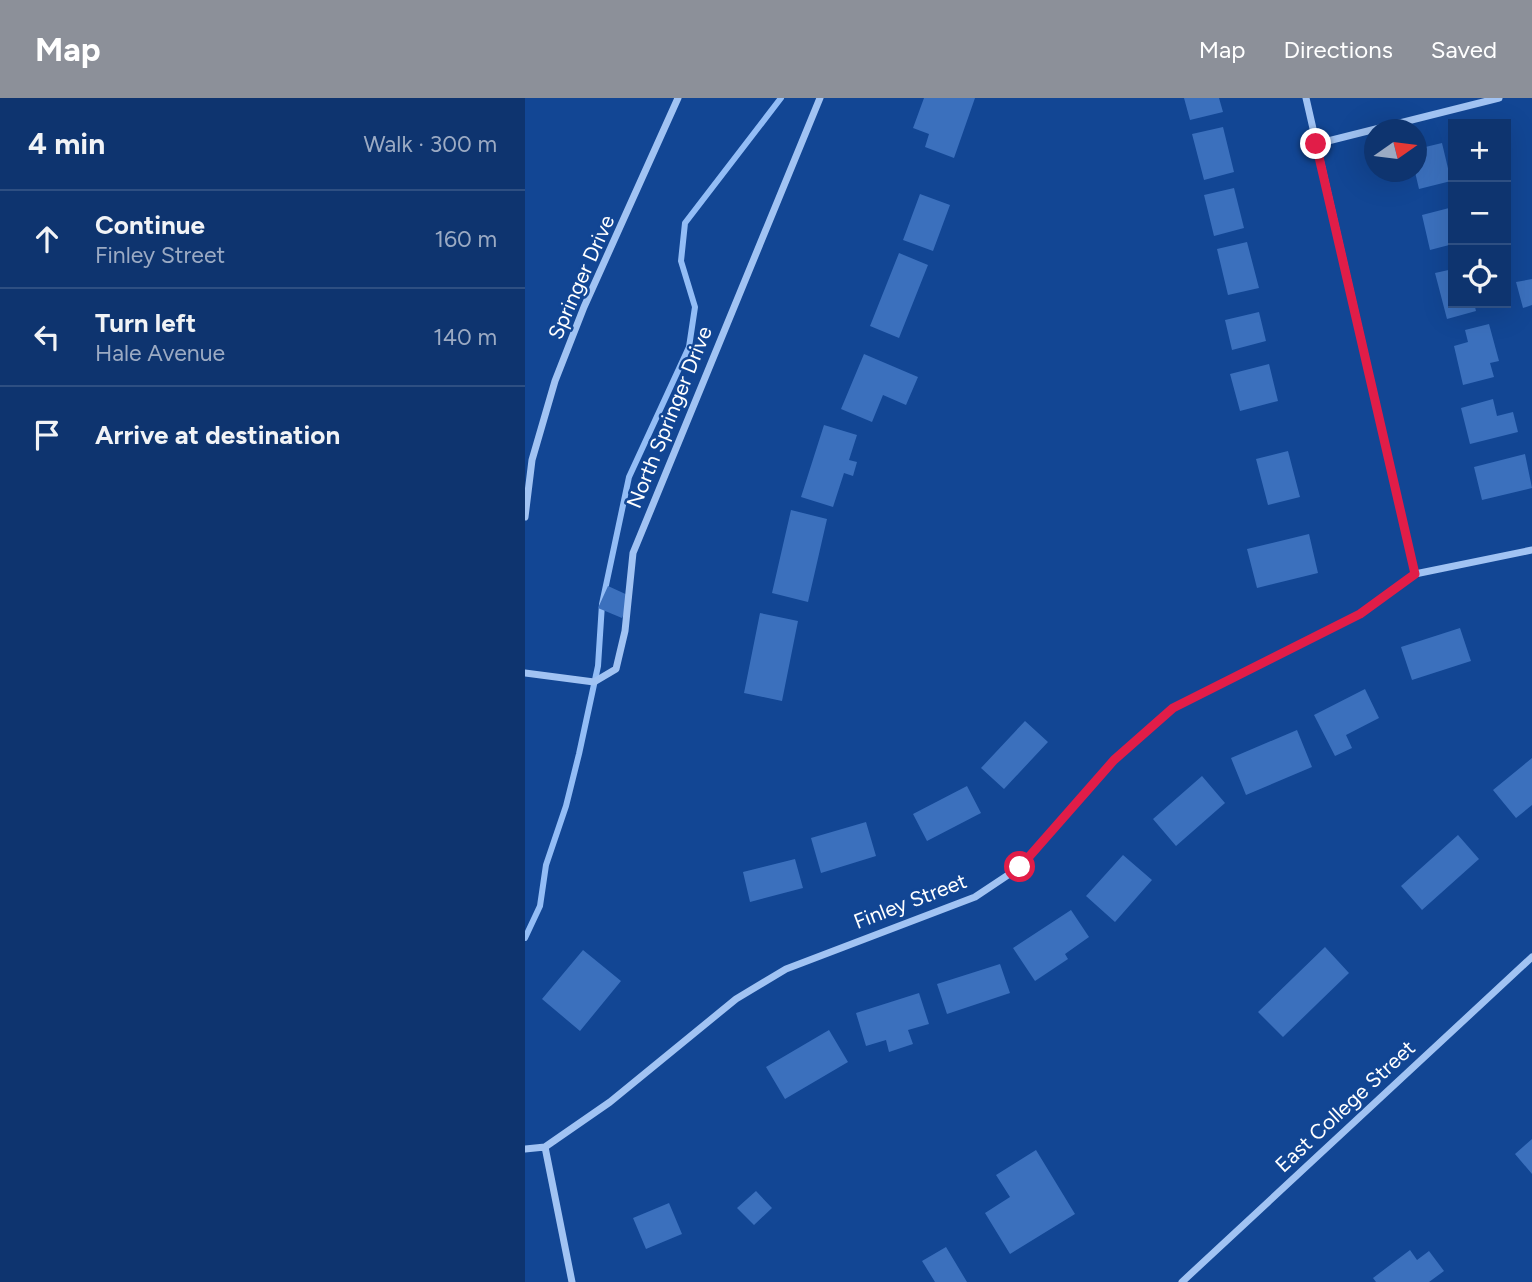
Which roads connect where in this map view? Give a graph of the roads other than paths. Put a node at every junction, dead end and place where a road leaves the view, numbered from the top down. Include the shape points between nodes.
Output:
1 (678, 98) edge
2 (820, 98) edge
3 (1306, 98) edge
4 (1499, 98) edge
5 (1316, 144) junction
6 (525, 517) edge
7 (1532, 550) edge
8 (1415, 574) junction
9 (525, 673) edge
10 (1532, 957) edge
11 (545, 1147) junction
12 (525, 1149) edge
13 (572, 1282) edge
14 (1182, 1282) edge

1 - 6 street, Springer Drive via 555,381 532,460
2 - 9 street, North Springer Drive via 633,553 616,669 594,682
3 - 5 street
4 - 5 street
5 - 8 street
7 - 8 street, Finley Street
8 - 11 street, Finley Street via 1360,614 1173,708 1114,760 1020,867 975,897 786,969 736,999 610,1102
10 - 14 street, East College Street
11 - 12 street
11 - 13 street

